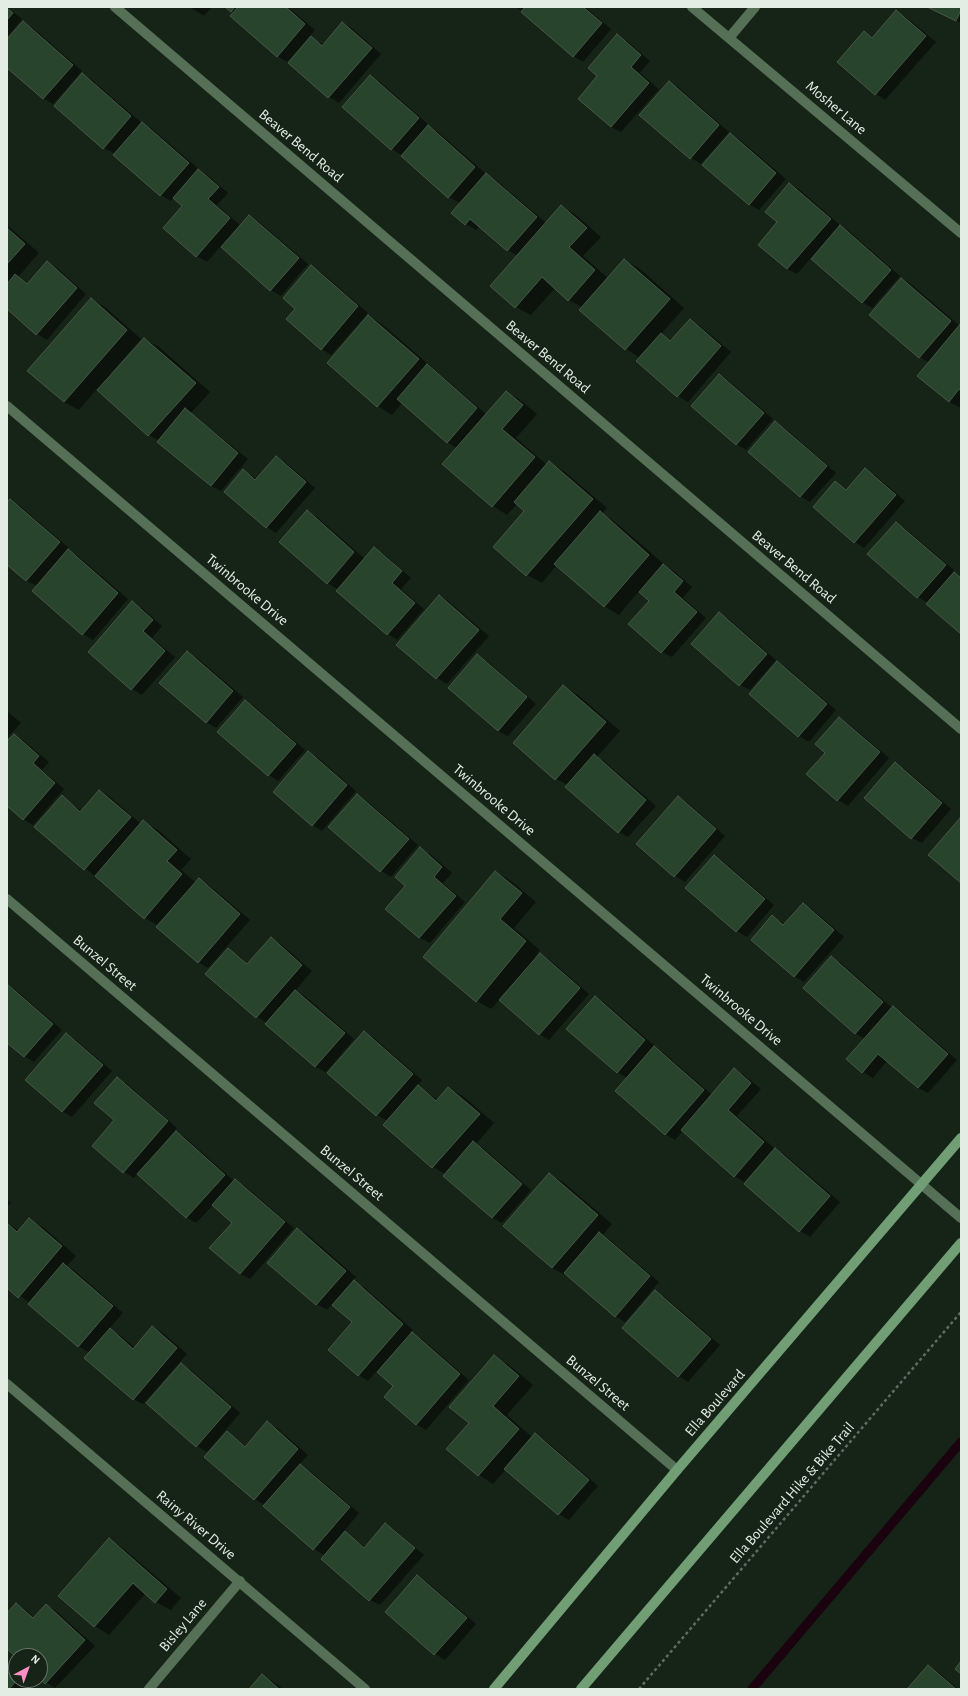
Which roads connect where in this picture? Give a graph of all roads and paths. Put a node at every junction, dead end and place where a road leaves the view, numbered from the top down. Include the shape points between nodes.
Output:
1 (115, 7) edge
2 (692, 7) edge
3 (755, 7) edge
4 (729, 38) junction
5 (961, 233) edge
6 (7, 406) edge
7 (961, 729) edge
8 (7, 899) edge
9 (961, 1138) edge
10 (922, 1184) junction
11 (961, 1218) edge
12 (961, 1243) edge
13 (961, 1312) edge
14 (7, 1384) edge
15 (677, 1470) junction
16 (240, 1581) junction
17 (149, 1689) edge
18 (365, 1689) edge
19 (494, 1689) edge
20 (581, 1689) edge
21 (639, 1689) edge

1 - 7 street, Beaver Bend Road
2 - 4 street, Mosher Lane
3 - 4 street
4 - 5 street, Mosher Lane
6 - 10 street, Twinbrooke Drive
8 - 15 street, Bunzel Street
9 - 10 main road, Ella Boulevard
10 - 11 street, Twinbrooke Drive
10 - 15 main road, Ella Boulevard
12 - 20 main road
13 - 21 path, Ella Boulevard Hike & Bike Trail
14 - 16 street, Rainy River Drive
15 - 19 main road, Ella Boulevard
16 - 17 street, Bisley Lane
16 - 18 street, Rainy River Drive

